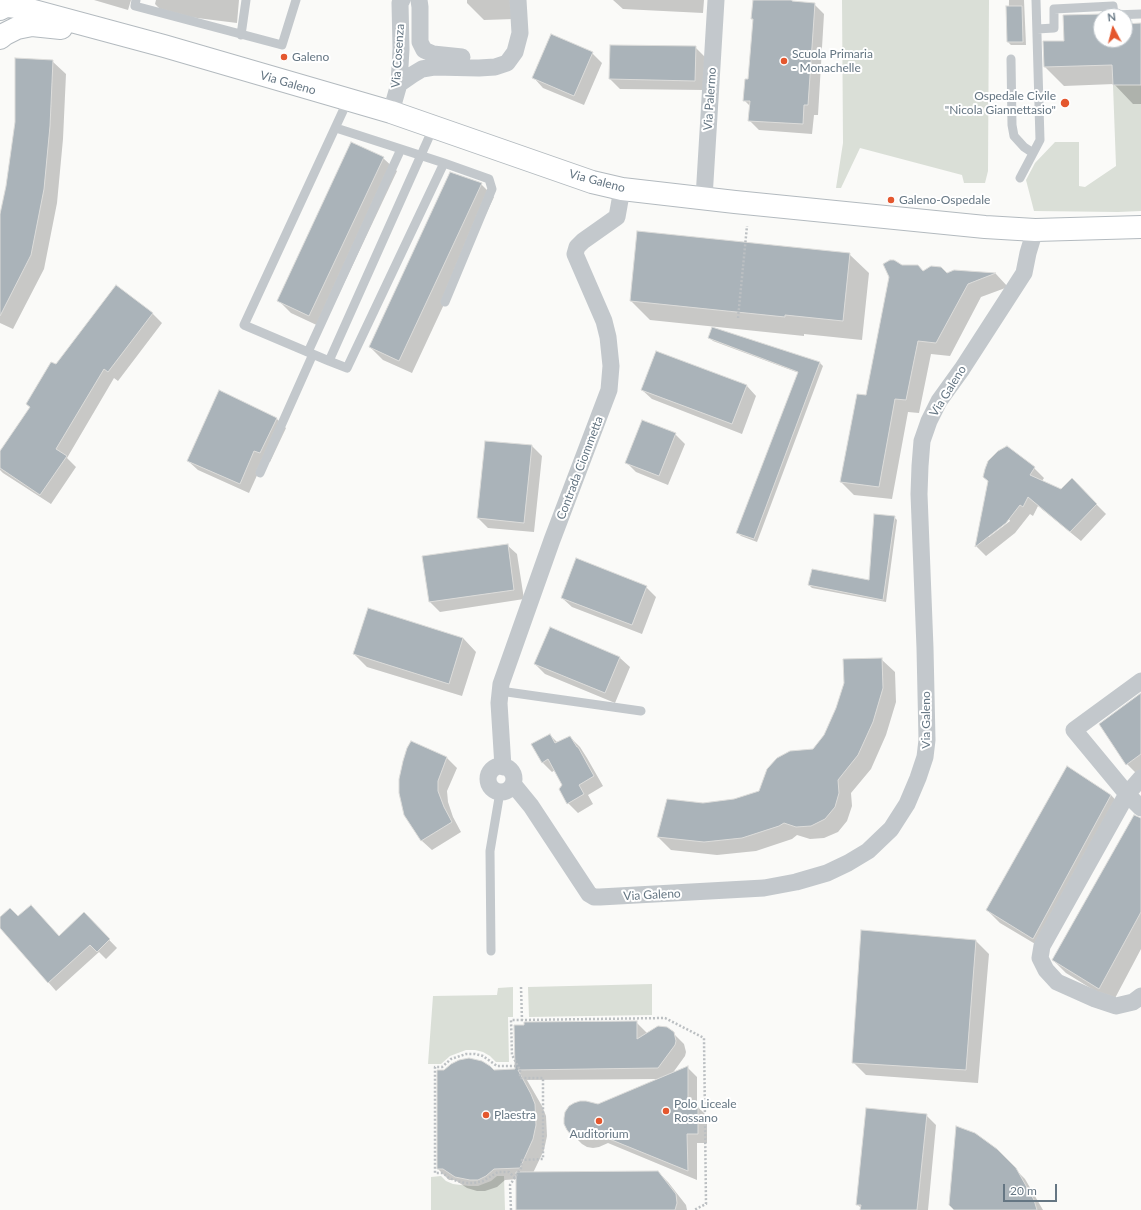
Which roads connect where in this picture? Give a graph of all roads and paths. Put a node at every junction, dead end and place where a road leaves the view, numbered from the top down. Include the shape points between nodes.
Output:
1 (136, 0) edge
2 (246, 0) edge
3 (296, 0) edge
4 (419, 0) edge
5 (518, 0) edge
6 (716, 0) edge
7 (1036, 0) edge
8 (399, 1) edge
9 (8, 8) edge
10 (1141, 14) edge
11 (47, 26) junction
12 (1037, 29) junction
13 (241, 35) junction
14 (0, 38) edge
15 (175, 50) junction
16 (515, 52) junction
17 (1011, 59) dead end
18 (398, 84) junction
19 (348, 100) junction
20 (391, 112) junction
21 (434, 126) junction
22 (336, 128) junction
23 (401, 149) junction
24 (1033, 154) junction
25 (421, 155) junction
26 (444, 163) junction
27 (1020, 178) dead end
28 (622, 189) junction
29 (704, 198) junction
30 (747, 226) dead end
31 (1141, 227) edge
32 (1035, 230) junction
33 (445, 302) dead end
34 (738, 318) dead end
35 (310, 353) junction
36 (328, 361) junction
37 (260, 473) dead end
38 (1141, 681) edge
39 (500, 691) junction
40 (641, 711) dead end
41 (503, 766) junction
42 (1141, 778) edge
43 (507, 788) junction
44 (1127, 794) junction
45 (1141, 808) edge
46 (491, 951) dead end
47 (521, 987) dead end
48 (1141, 996) edge
49 (522, 1020) junction
50 (518, 1066) junction
51 (515, 1178) junction
52 (511, 1210) edge
53 (694, 1210) edge

1 - 13 lane via 135,6
2 - 13 lane
3 - 13 lane via 282,45
4 - 16 street via 420,42 424,50 432,54 464,58 499,56
5 - 16 street via 520,33
6 - 29 street, Via Palermo
7 - 12 lane
8 - 18 street, Via Cosenza via 401,49
9 - 11 main road via 11,18
9 - 15 main road via 166,37
10 - 12 lane via 1114,15 1113,6 1054,8 1054,28
11 - 14 main road via 17,28
11 - 15 main road via 161,56
12 - 24 lane via 1040,140
15 - 19 main road, Via Galeno
16 - 18 street via 507,63 479,68 422,69
17 - 24 lane via 1014,136
18 - 20 street, Via Cosenza
19 - 20 main road, Via Galeno
19 - 22 lane
20 - 21 main road, Via Galeno
21 - 25 lane
21 - 28 main road, Via Galeno via 592,182
22 - 23 lane
22 - 35 lane via 244,325
23 - 25 lane
23 - 35 lane
24 - 27 lane
25 - 26 lane
25 - 36 lane
26 - 33 lane via 489,178 492,189
26 - 36 lane via 347,368
28 - 29 main road, Via Galeno
28 - 39 street, Contrada Ciommetta via 617,217 583,240 576,247 575,254 604,321 611,356 609,390 552,540
29 - 32 main road, Via Galeno
30 - 34 path
31 - 32 main road, Via Galeno
32 - 43 street, Via Galeno via 1024,273 939,402 922,441 918,494 927,740 925,758 918,778 907,804 891,829 868,850 848,863 827,873 796,882 764,888 594,897 589,894 531,806
35 - 36 lane
35 - 37 lane
38 - 44 street via 1074,730
39 - 40 lane
39 - 41 street, Contrada Ciommetta
41 - 43 street via 511,771 514,779
41 - 43 street via 495,768 488,778 492,789
42 - 44 street
43 - 46 lane via 490,851
44 - 45 street
44 - 48 street via 1042,946 1040,958 1046,970 1057,982 1095,999 1116,1006 1133,1002
47 - 49 path
49 - 50 path via 511,1020 512,1055
49 - 53 path via 665,1018 704,1038 706,1204
50 - 51 path via 520,1078 544,1078 543,1159 522,1160
50 - 51 path via 497,1066 483,1056 466,1054 435,1068 435,1173 443,1173 449,1178 465,1183 483,1181 498,1172 509,1172
51 - 52 path via 510,1186

